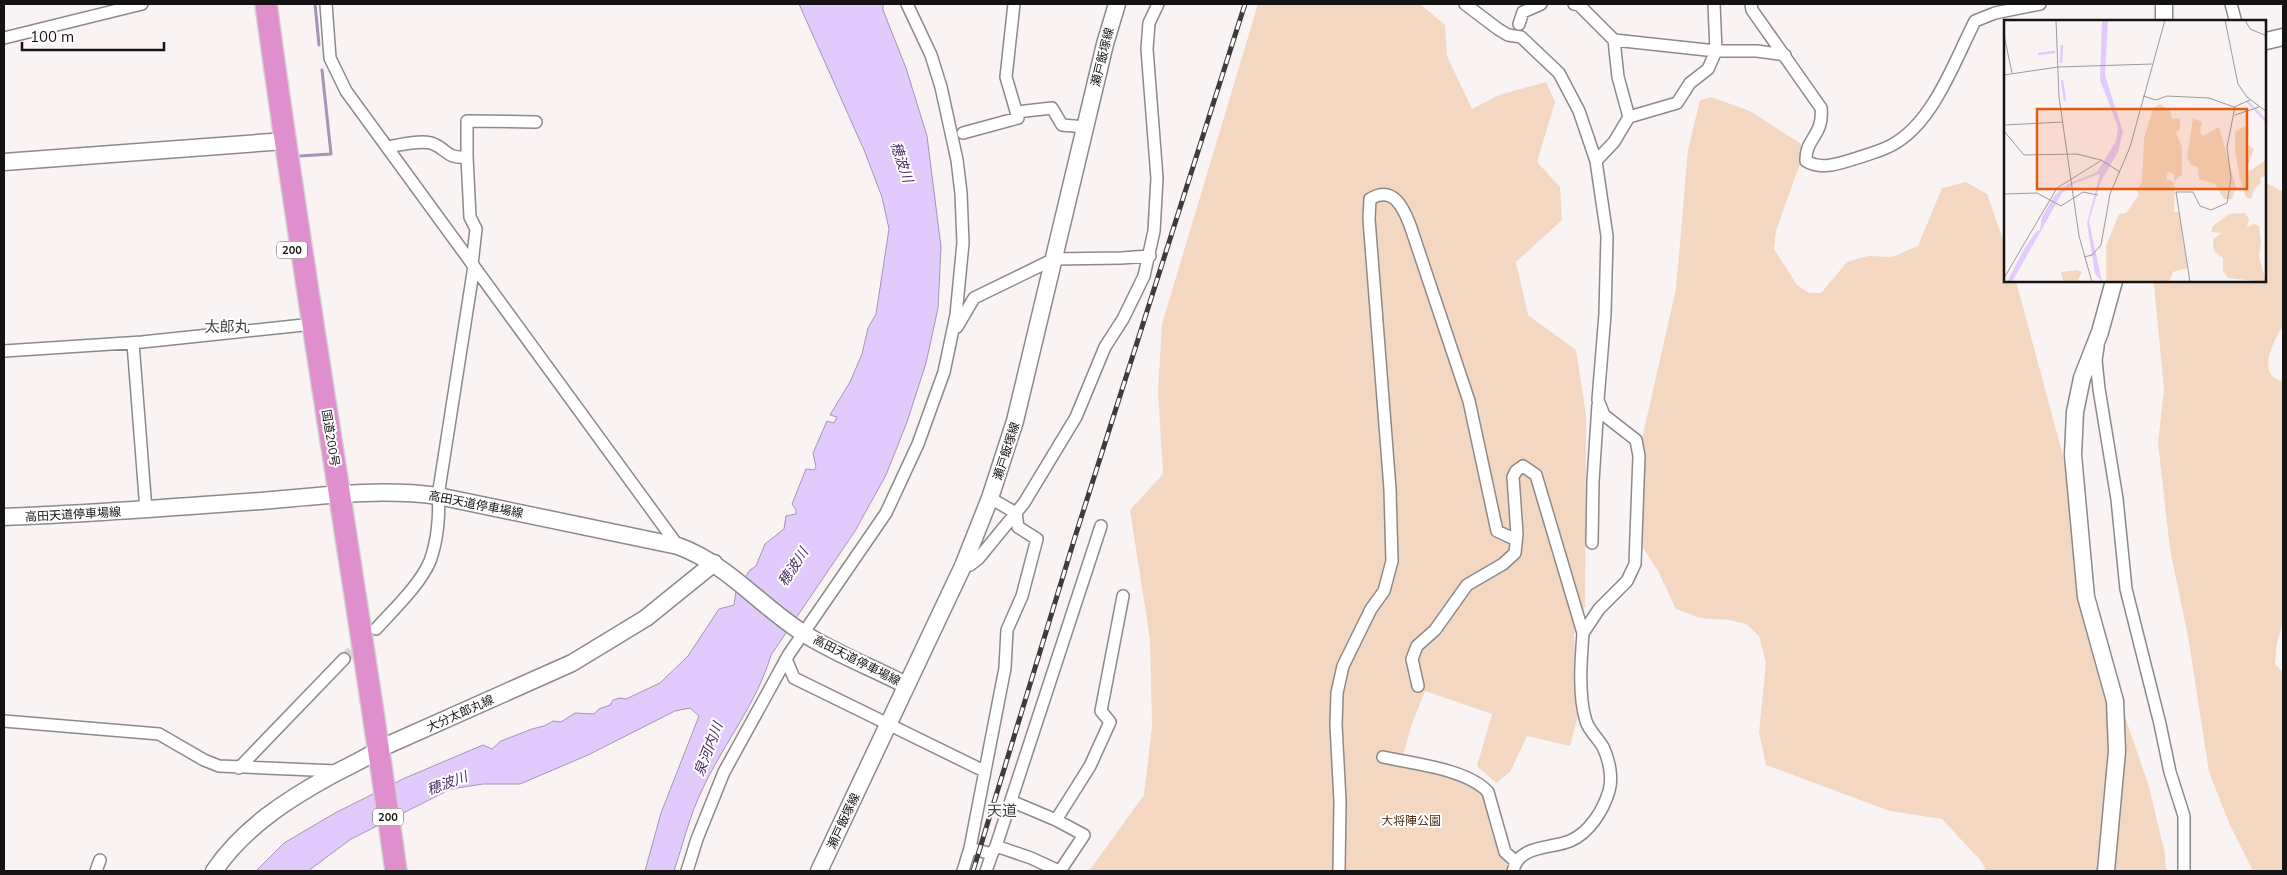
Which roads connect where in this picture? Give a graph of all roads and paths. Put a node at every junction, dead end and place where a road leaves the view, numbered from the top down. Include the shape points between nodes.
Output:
1 (142, 4) edge
2 (255, 4) edge
3 (266, 4) edge
4 (326, 4) edge
5 (907, 4) edge
6 (1014, 4) edge
7 (1116, 4) edge
8 (1158, 4) edge
9 (1465, 4) edge
10 (1540, 4) edge
11 (1574, 4) edge
12 (1714, 4) edge
13 (1751, 4) edge
14 (2040, 4) edge
15 (2164, 4) edge
16 (2231, 4) edge
17 (1994, 8) edge
18 (2235, 19) dead end
19 (2164, 20) edge
20 (1519, 24) dead end
21 (2283, 37) edge
22 (4, 38) edge
23 (1614, 40) junction
24 (2267, 41) edge
25 (1716, 52) junction
26 (1785, 55) junction
27 (1016, 112) junction
28 (1628, 117) junction
29 (536, 122) dead end
30 (1085, 127) junction
31 (963, 133) dead end
32 (280, 142) junction
33 (387, 147) junction
34 (467, 157) junction
35 (4, 162) edge
36 (1596, 162) junction
37 (1150, 256) junction
38 (1054, 259) junction
39 (473, 265) junction
40 (2114, 282) edge
41 (308, 325) junction
42 (2100, 332) junction
43 (951, 338) junction
44 (133, 343) junction
45 (4, 351) edge
46 (1598, 400) junction
47 (334, 494) junction
48 (438, 496) junction
49 (990, 498) junction
50 (146, 510) junction
51 (1016, 513) junction
52 (4, 517) edge
53 (1101, 526) dead end
54 (1517, 534) junction
55 (1592, 543) dead end
56 (678, 546) junction
57 (716, 564) junction
58 (963, 566) junction
59 (1123, 596) dead end
60 (376, 629) dead end
61 (802, 632) junction
62 (1583, 633) junction
63 (344, 659) tunnel mouth
64 (786, 659) junction
65 (906, 685) junction
66 (1418, 686) dead end
67 (4, 721) edge
68 (888, 723) junction
69 (1384, 757) dead end
70 (374, 759) junction
71 (239, 768) junction
72 (984, 771) junction
73 (338, 772) junction
74 (1011, 801) junction
75 (1056, 820) junction
76 (970, 848) junction
77 (994, 850) junction
78 (1514, 866) edge
79 (214, 871) edge
80 (384, 871) edge
81 (396, 871) edge
82 (687, 871) edge
83 (819, 871) edge
84 (963, 871) edge
85 (986, 871) edge
86 (1060, 871) edge
87 (1338, 871) edge
88 (2106, 871) edge
89 (2184, 871) edge

1 - 22 street
2 - 32 highway, 国道200号 / 200
3 - 32 highway, 国道200号 / 200
4 - 33 street via 330,58 346,91
5 - 43 street via 941,87 957,160 963,244
6 - 27 street via 1006,78
7 - 30 main road, 瀬戸飯塚線
8 - 37 street via 1149,23 1147,49 1157,178
9 - 36 street via 1508,35 1522,36 1559,73 1579,111
10 - 20 street via 1523,12
11 - 23 street via 1579,5
12 - 25 street
13 - 26 street
14 - 17 street
15 - 19 main road
16 - 18 street
17 - 26 street via 1974,21 1941,90 1922,118 1898,142 1828,166 1806,161 1805,150 1822,121 1821,108
21 - 24 main road
23 - 25 street
23 - 28 street via 1618,77
25 - 26 street via 1757,51
25 - 28 street via 1708,69 1690,84 1677,103
27 - 30 street via 1052,108 1062,125
27 - 31 street via 1018,118
28 - 36 street via 1614,142
29 - 34 street via 467,121
30 - 38 main road, 瀬戸飯塚線
32 - 35 main road
32 - 41 highway, 国道200号 / 200
33 - 34 street via 428,142 448,155
33 - 39 street
34 - 39 street via 470,218 476,229
36 - 46 street via 1607,236
37 - 38 street
37 - 51 street via 1139,290 1105,347 1076,417
38 - 43 street via 974,298
38 - 49 main road, 瀬戸飯塚線 via 1015,421
39 - 48 street
39 - 56 street
40 - 42 main road
41 - 44 street
41 - 47 highway, 国道200号 / 200
42 - 88 main road via 2082,378 2075,412 2073,455 2086,597 2115,701 2117,752
42 - 89 street via 2096,360 2117,499 2126,589 2170,772 2184,816
43 - 61 street via 934,402 886,513
44 - 45 street
44 - 50 street
46 - 55 street
46 - 62 street via 1604,415 1636,440 1639,456 1635,564 1627,582 1599,609
47 - 48 main road, 高田天道停車場線 via 405,491
47 - 50 main road, 高田天道停車場線
47 - 70 highway, 国道200号 / 200
48 - 56 main road, 高田天道停車場線
48 - 60 street via 439,509 430,562 419,580
49 - 51 street
49 - 58 main road, 瀬戸飯塚線
50 - 52 main road, 高田天道停車場線
51 - 58 street via 978,560
51 - 72 street via 1018,527 1037,539 1022,596 1007,630 1005,668
53 - 74 street
54 - 62 street via 1513,477 1523,466 1536,475
54 - 66 street via 1515,553 1467,585 1435,630 1417,646 1412,659
54 - 87 street via 1512,538 1497,531 1469,401 1404,208 1396,199 1378,195 1370,199 1369,219 1390,489 1392,561 1384,591 1371,609 1343,666 1337,693
56 - 57 main road, 高田天道停車場線
57 - 61 main road, 高田天道停車場線
57 - 70 main road, 大分太郎丸線 via 646,618 572,664
58 - 65 main road, 瀬戸飯塚線
59 - 75 street via 1100,711 1110,722 1090,766
61 - 64 street
61 - 65 main road, 高田天道停車場線
62 - 78 street via 1581,656 1586,723 1603,747 1611,769 1610,790 1603,807 1579,836 1524,853
63 - 71 street
64 - 68 street via 794,678
64 - 82 street via 724,772
65 - 68 main road, 瀬戸飯塚線
67 - 71 street via 160,734 204,760 219,766
68 - 72 street
68 - 83 main road, 瀬戸飯塚線
69 - 78 street via 1450,772 1481,784 1488,792 1505,852
70 - 73 main road, 大分太郎丸線
70 - 80 highway, 国道200号 / 200
70 - 81 highway, 国道200号 / 200
71 - 73 street
72 - 76 street
73 - 79 main road, 大分太郎丸線 via 296,794 255,825
74 - 75 street
74 - 77 street
75 - 86 street via 1084,835
76 - 77 street
76 - 84 street
77 - 85 street
77 - 86 street via 1031,858

